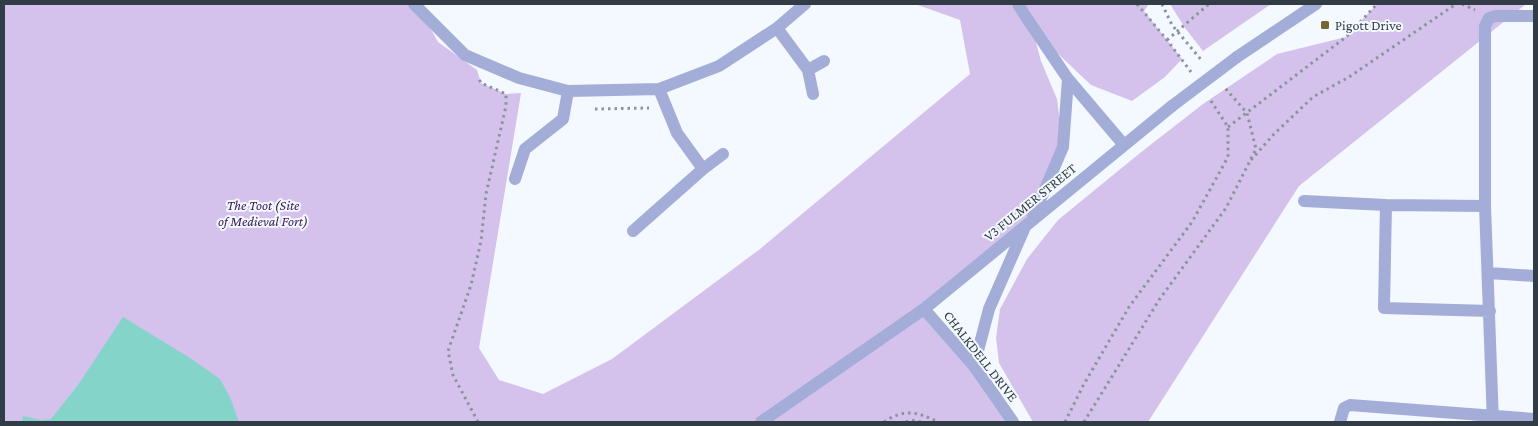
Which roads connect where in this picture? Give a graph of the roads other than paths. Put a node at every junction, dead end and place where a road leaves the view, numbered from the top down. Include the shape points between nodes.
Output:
1 (414, 4) edge
2 (805, 4) edge
3 (1018, 4) edge
4 (1316, 4) edge
5 (1534, 16) edge
6 (777, 28) junction
7 (824, 61) dead end
8 (808, 70) junction
9 (1068, 79) junction
10 (660, 89) junction
11 (568, 91) junction
12 (813, 94) dead end
13 (1124, 145) junction
14 (724, 154) dead end
15 (703, 169) junction
16 (515, 179) dead end
17 (1304, 201) dead end
18 (1386, 205) junction
19 (1485, 206) junction
20 (1029, 222) junction
21 (633, 231) dead end
22 (1489, 273) junction
23 (1534, 276) edge
24 (924, 309) junction
25 (1490, 311) junction
26 (974, 366) junction
27 (1493, 419) edge
28 (1534, 419) edge
29 (761, 422) edge
30 (1013, 422) edge
31 (1340, 422) edge

1 - 11 street via 465,55 519,78
2 - 6 street
3 - 9 street
4 - 13 street, V3 FULMER STREET, bridge via 1237,57
5 - 19 street via 1496,16 1490,18 1485,26
6 - 8 street
6 - 10 street via 718,66
7 - 8 street
8 - 12 street
9 - 13 street
9 - 20 street via 1063,147
10 - 11 street
10 - 15 street via 677,132
11 - 16 street via 564,119 525,149
13 - 20 street, V3 FULMER STREET
14 - 15 street
15 - 21 street
17 - 18 street
18 - 19 street
18 - 25 street via 1384,308
19 - 22 street
20 - 24 street, V3 FULMER STREET
20 - 26 street via 989,309
22 - 23 street
22 - 25 street
24 - 26 street, CHALKDELL DRIVE
24 - 29 street, V3 FULMER STREET
25 - 27 street
26 - 30 street, CHALKDELL DRIVE
27 - 28 street
27 - 31 street via 1350,405 1344,408

